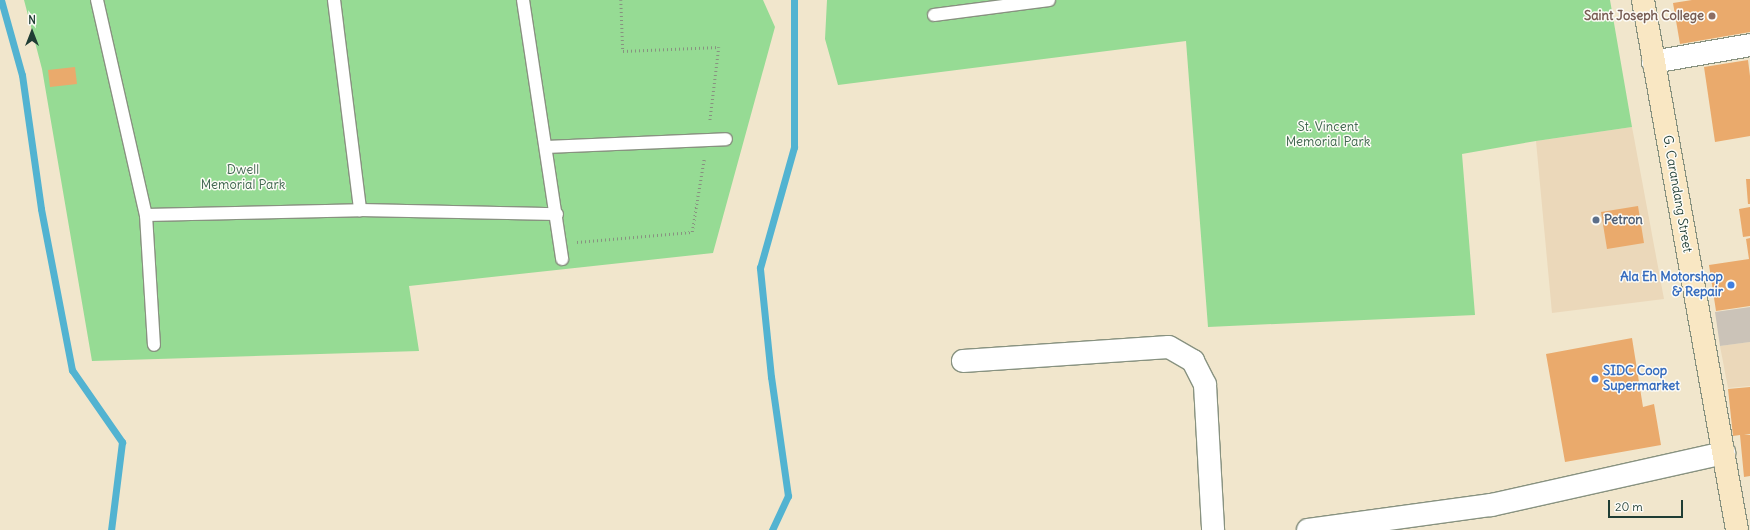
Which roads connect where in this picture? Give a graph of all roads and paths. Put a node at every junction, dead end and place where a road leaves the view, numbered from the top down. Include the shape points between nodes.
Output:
1 (97, 0) edge
2 (334, 0) edge
3 (523, 0) edge
4 (1050, 0) edge
5 (1643, 0) edge
6 (934, 15) dead end
7 (1750, 45) edge
8 (1653, 62) junction
9 (726, 139) dead end
10 (546, 147) junction
11 (360, 210) junction
12 (557, 214) junction
13 (146, 215) junction
14 (562, 259) dead end
15 (154, 345) dead end
16 (963, 360) dead end
17 (1724, 453) junction
18 (1213, 530) edge
19 (1308, 530) edge
20 (1737, 530) edge

1 - 13 lane
2 - 11 lane
3 - 10 lane
4 - 6 lane
5 - 8 main road, G. Carandang Street
7 - 8 street
8 - 17 main road, G. Carandang Street
9 - 10 lane
10 - 12 lane
11 - 12 lane
11 - 13 lane
12 - 14 lane
13 - 15 lane
16 - 18 street via 1169,347 1193,360 1205,385
17 - 19 street via 1491,505
17 - 20 main road, G. Carandang Street

